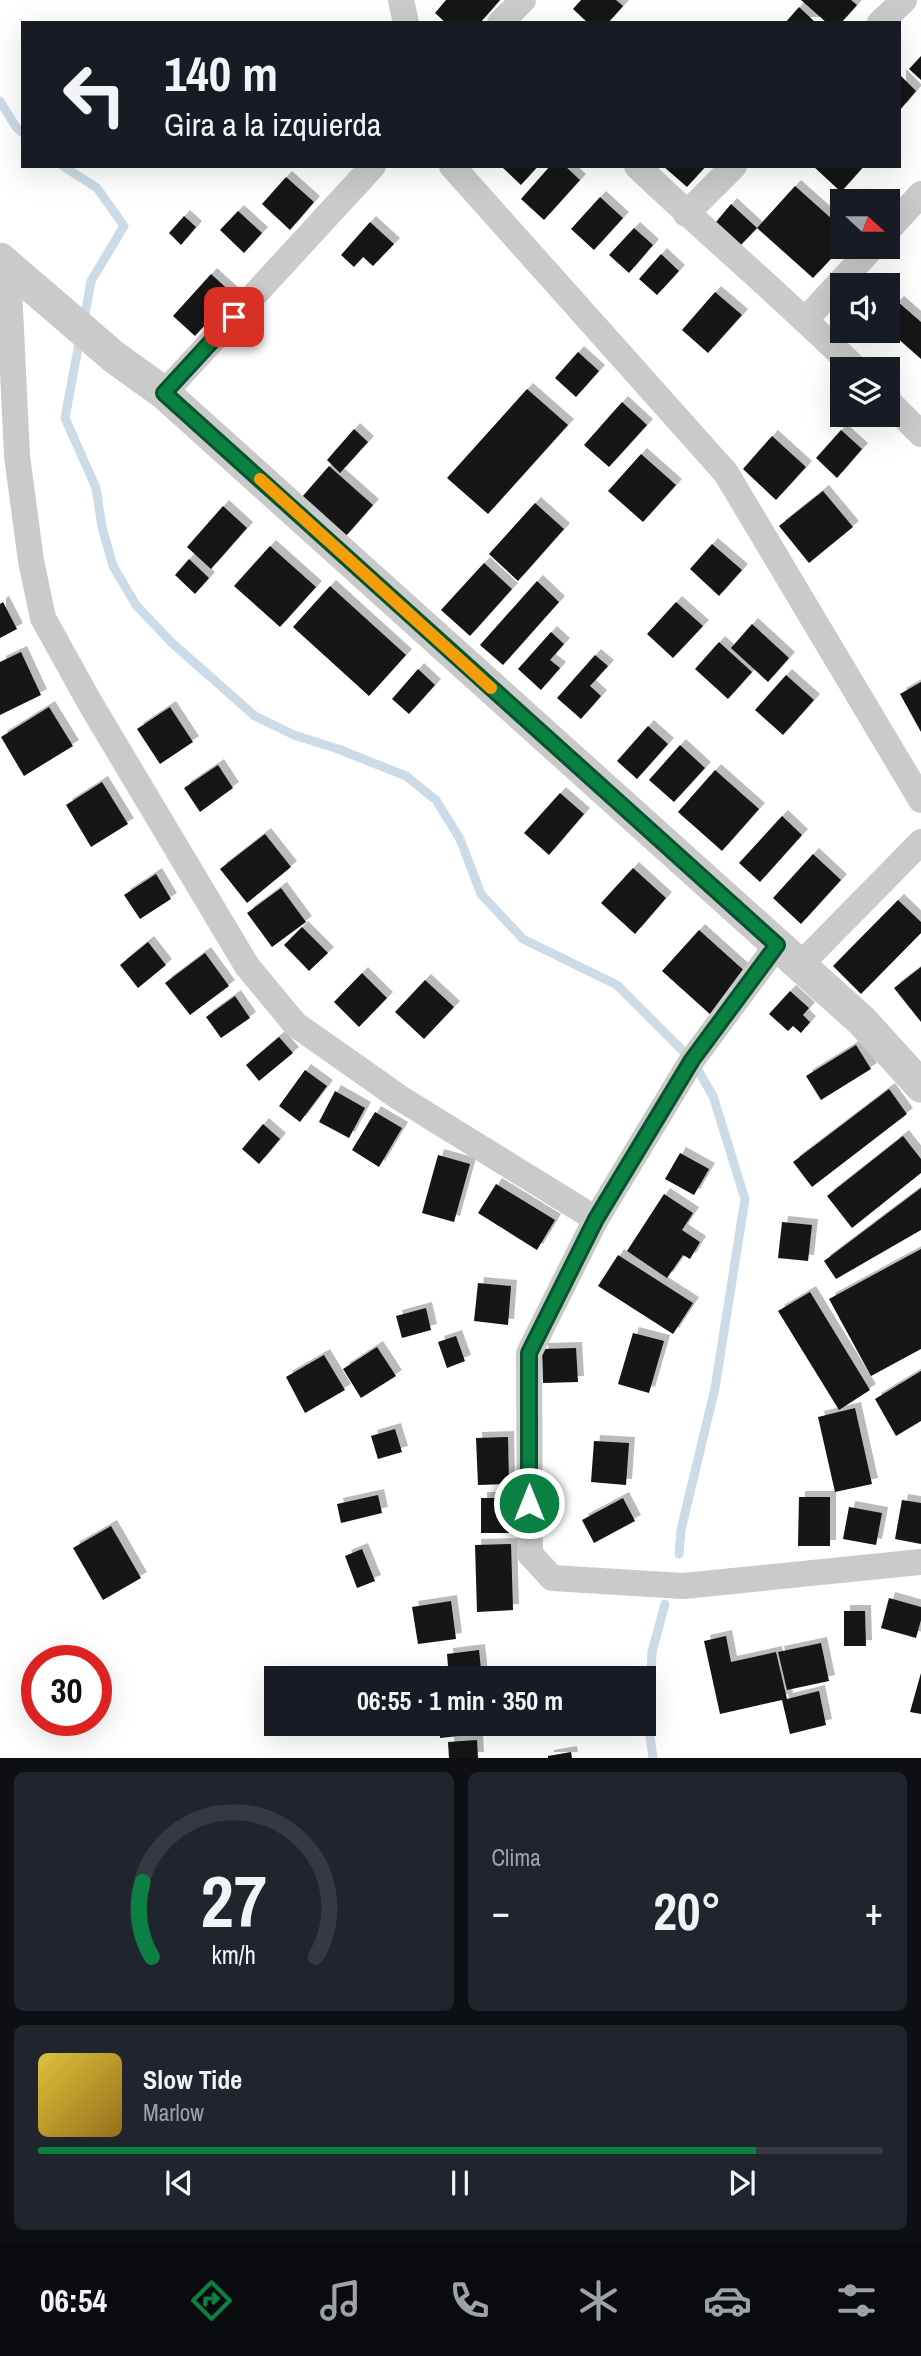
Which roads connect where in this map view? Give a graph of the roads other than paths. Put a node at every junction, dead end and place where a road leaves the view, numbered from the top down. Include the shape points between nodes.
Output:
1 (401, 0) edge
2 (523, 0) edge
3 (904, 0) edge
4 (406, 21) edge
5 (502, 21) edge
6 (882, 21) edge
7 (371, 168) edge
8 (454, 168) edge
9 (639, 168) edge
10 (732, 168) edge
11 (921, 194) edge
12 (686, 214) junction
13 (900, 217) edge
14 (862, 259) edge
15 (4, 263) edge
16 (806, 320) junction
17 (844, 357) edge
18 (164, 393) junction
19 (900, 413) edge
20 (921, 434) edge
21 (921, 800) edge
22 (921, 842) edge
23 (788, 955) junction
24 (921, 1086) edge
25 (596, 1219) junction
26 (921, 1562) edge

1 - 4 street
2 - 5 street
3 - 6 street
7 - 18 street
8 - 21 street via 726,473
9 - 12 street
10 - 12 street
11 - 13 street
12 - 16 street
14 - 16 street
15 - 18 street via 114,357
15 - 25 street via 17,456 43,618 247,966 295,1024 400,1098
16 - 17 street
18 - 23 street
19 - 20 street
22 - 23 street
23 - 24 street via 862,1021
23 - 25 street via 692,1060
25 - 26 street via 529,1353 530,1554 552,1578 683,1586

